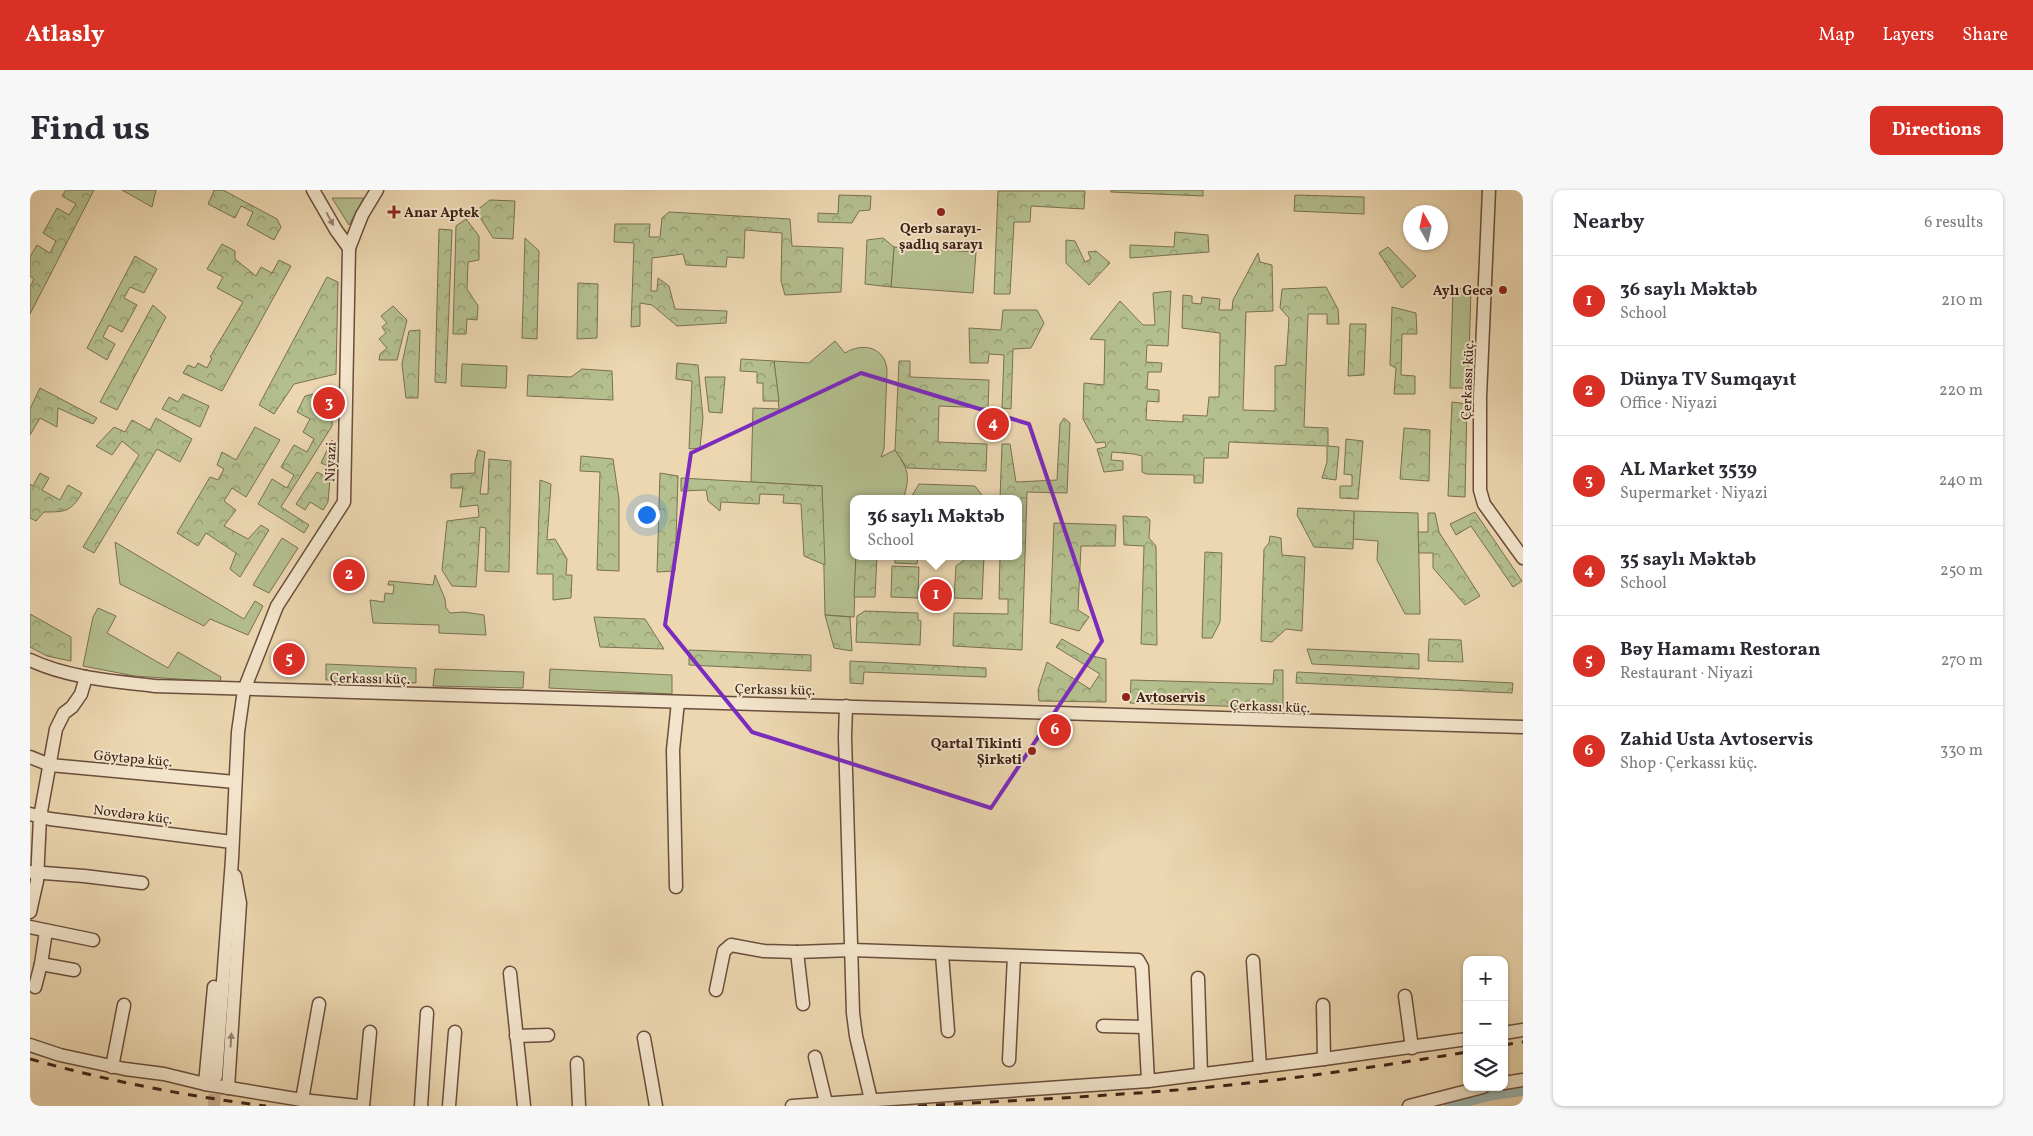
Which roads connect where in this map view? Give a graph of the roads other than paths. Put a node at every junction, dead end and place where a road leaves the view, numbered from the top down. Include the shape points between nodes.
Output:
1 (313, 190) edge
2 (377, 190) edge
3 (1489, 190) edge
4 (349, 248) junction
5 (1523, 558) edge
6 (30, 660) edge
7 (86, 677) junction
8 (244, 690) junction
9 (678, 702) junction
10 (846, 706) junction
11 (1523, 727) edge
12 (30, 757) edge
13 (50, 765) junction
14 (236, 782) junction
15 (35, 816) edge
16 (232, 842) junction
17 (232, 859) junction
18 (34, 873) edge
19 (142, 883) dead end
20 (676, 887) dead end
21 (30, 912) edge
22 (30, 927) edge
23 (46, 931) junction
24 (94, 940) dead end
25 (852, 950) junction
26 (797, 952) junction
27 (942, 954) junction
28 (1014, 956) junction
29 (1253, 961) dead end
30 (41, 964) junction
31 (74, 970) dead end
32 (510, 973) dead end
33 (1198, 978) dead end
34 (35, 987) dead end
35 (716, 990) dead end
36 (1405, 996) dead end
37 (319, 1004) dead end
38 (803, 1004) dead end
39 (124, 1005) dead end
40 (1323, 1005) dead end
41 (427, 1013) dead end
42 (1104, 1026) dead end
43 (1144, 1027) junction
44 (1523, 1030) edge
45 (370, 1032) dead end
46 (455, 1032) dead end
47 (948, 1032) dead end
48 (1508, 1032) edge
49 (548, 1035) dead end
50 (516, 1036) junction
51 (644, 1038) dead end
52 (1463, 1040) edge
53 (30, 1045) edge
54 (1412, 1048) junction
55 (815, 1056) dead end
56 (1324, 1059) junction
57 (1009, 1060) dead end
58 (576, 1063) dead end
59 (112, 1067) junction
60 (1260, 1067) junction
61 (1201, 1074) junction
62 (216, 1076) tunnel mouth
63 (1523, 1080) edge
64 (1148, 1081) junction
65 (1508, 1082) edge
66 (205, 1084) junction
67 (228, 1088) junction
68 (1467, 1091) edge
69 (302, 1100) junction
70 (872, 1100) junction
71 (826, 1103) junction
72 (357, 1106) edge
73 (364, 1106) edge
74 (421, 1106) edge
75 (449, 1106) edge
76 (524, 1106) edge
77 (579, 1106) edge
78 (656, 1106) edge
79 (792, 1106) edge
80 (1409, 1106) edge

1 -> 4 street
2 - 4 street via 362,215
3 - 5 street, Çerkassı küç. via 1480,397 1480,490 1484,504
4 - 8 street, Niyazi via 344,502 277,606
6 - 7 street, Çerkassı küç.
7 - 8 street, Çerkassı küç. via 155,686
7 - 13 street via 82,694 61,718 56,729
8 - 9 street, Çerkassı küç.
8 - 14 street, Niyazi
9 - 10 street, Çerkassı küç.
9 - 20 street via 673,750
10 - 11 street, Çerkassı küç.
10 - 25 street
12 - 13 street, Göytəpə küç.
13 - 14 street, Göytəpə küç.
13 - 15 street
14 - 16 street, Niyazi
15 - 16 street, Novdərə küç.
15 - 18 street
16 - 17 street, Niyazi
17 - 62 street
17 - 66 street via 222,902
67 -> 17 street via 240,903
18 - 19 street
18 - 21 street via 36,890
22 - 23 street
23 - 24 street
23 - 30 street
25 - 26 street
25 - 27 street
25 - 70 street via 856,1036
26 - 35 street via 726,947
26 - 38 street
27 - 28 street
27 - 47 street
28 - 43 street via 1138,960 1142,967
28 - 57 street
29 - 60 street
30 - 31 street
30 - 34 street
32 - 50 street
33 - 61 street
36 - 54 street
37 - 69 street
39 - 59 street
40 - 56 street
41 - 74 street
42 - 43 street
43 - 64 street
44 - 48 street
45 - 73 street
46 - 75 street
49 - 50 street
50 - 76 street
51 - 78 street
52 - 54 street
53 - 59 street
54 - 56 street
55 - 71 street
56 - 60 street
58 - 77 street
59 - 66 street
60 - 61 street
61 - 64 street
63 - 65 street
64 - 70 street
66 - 67 street
67 - 69 street
68 - 80 street
69 - 72 street
70 - 71 street
71 - 79 street

